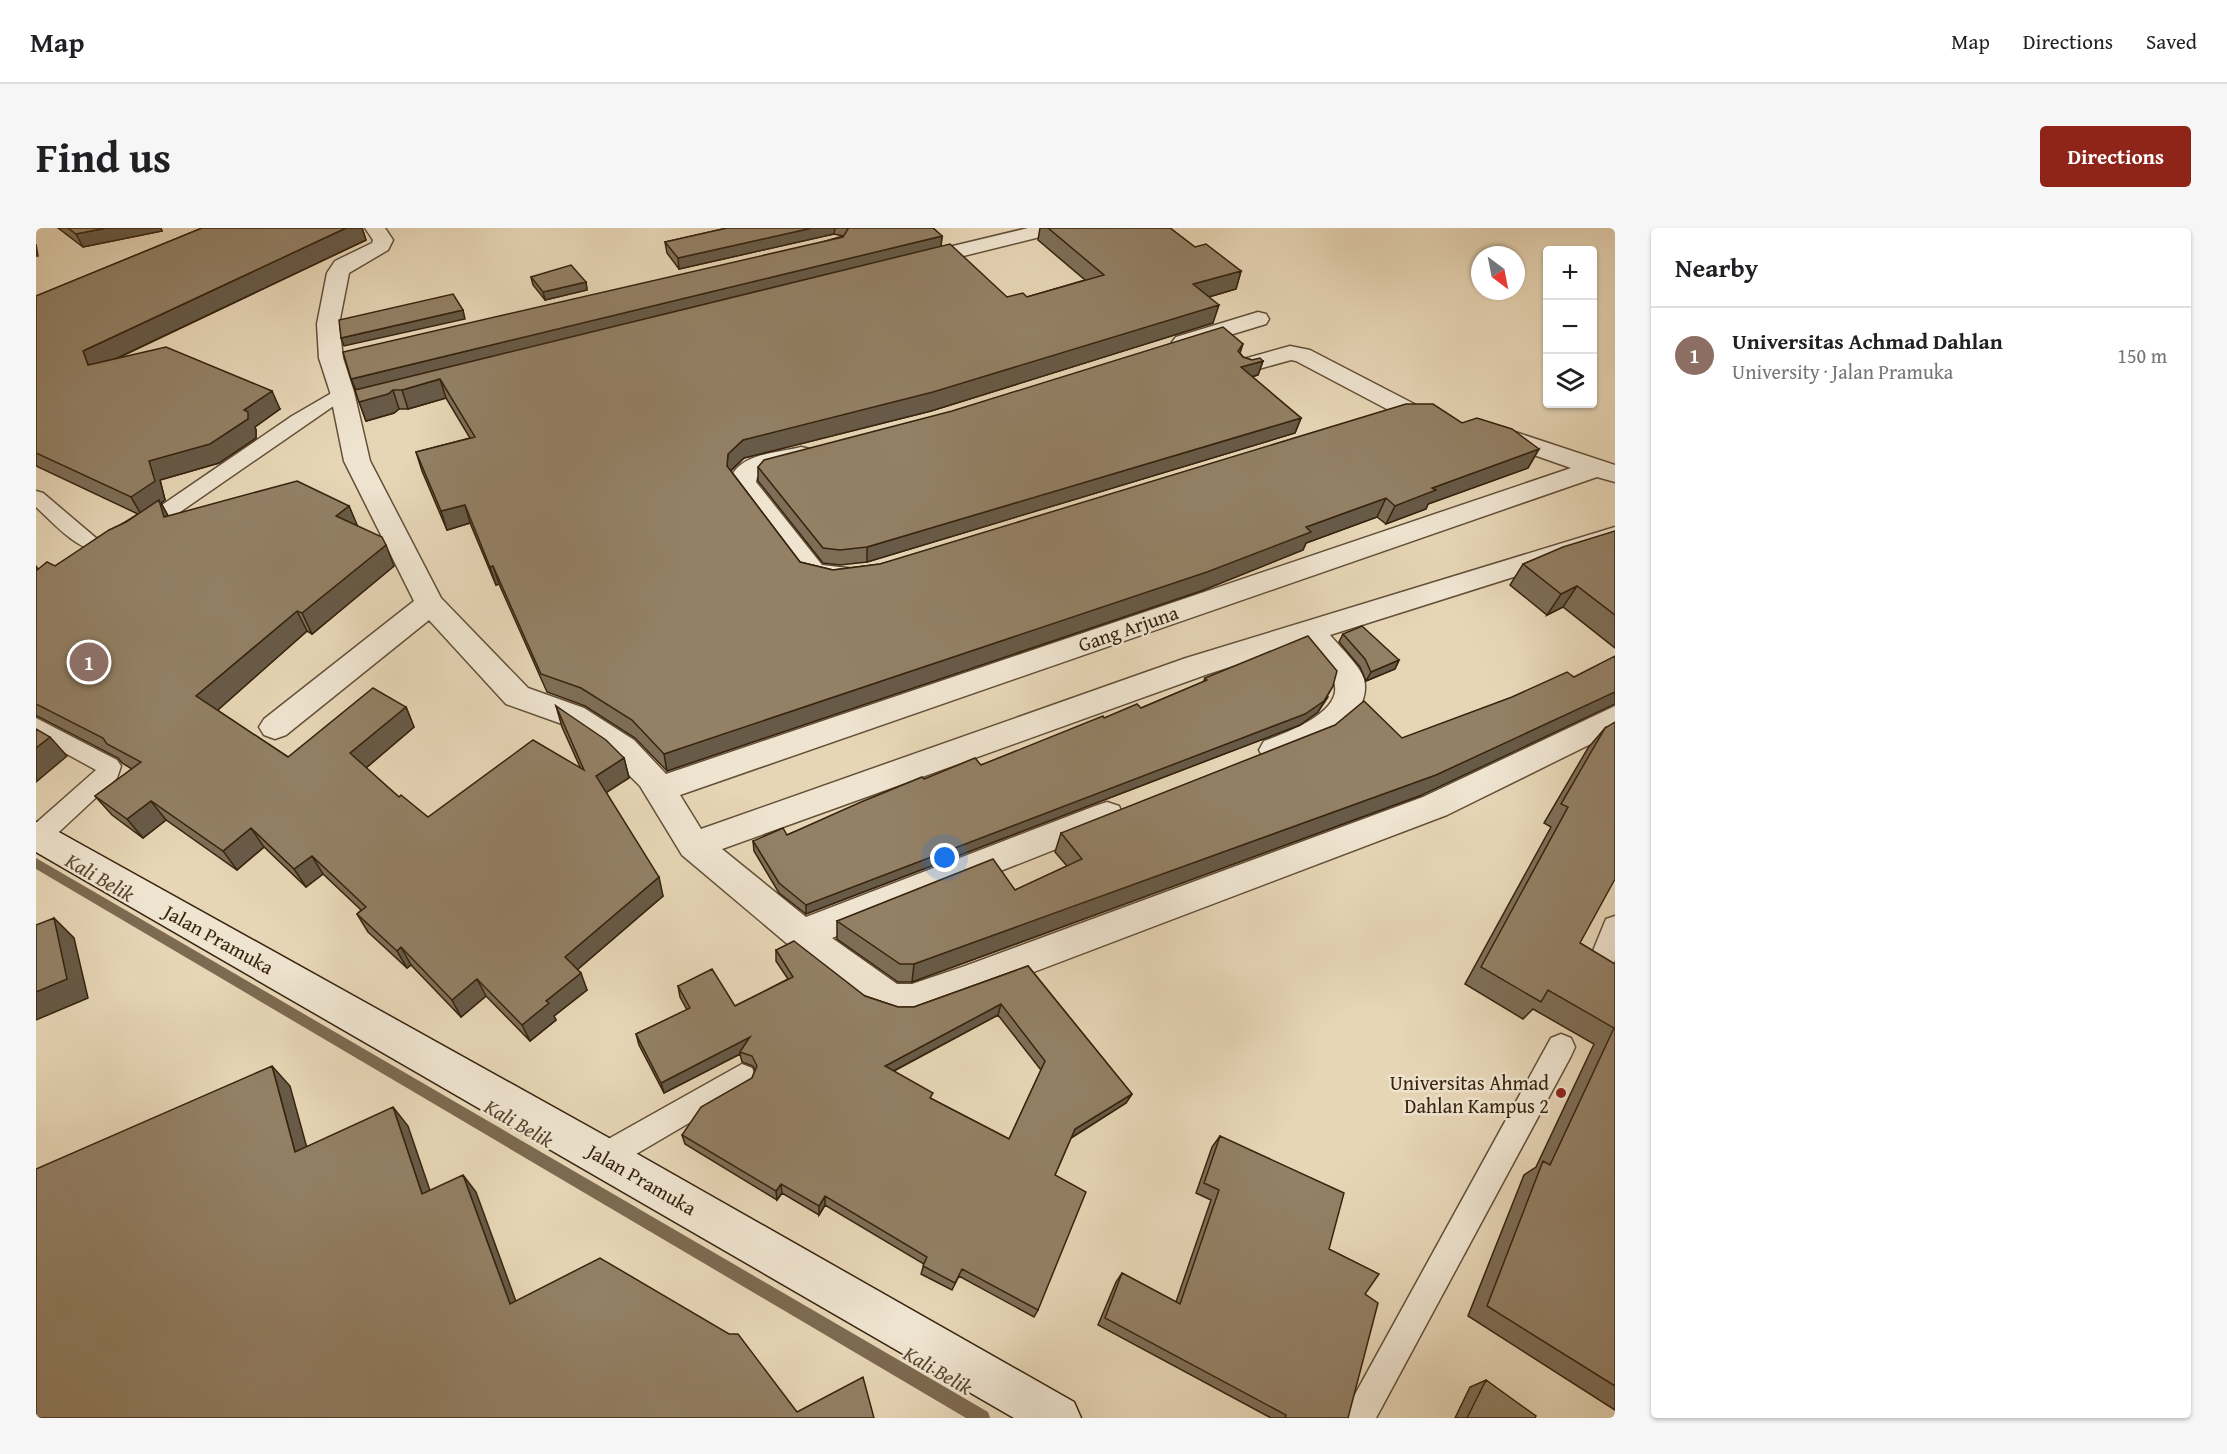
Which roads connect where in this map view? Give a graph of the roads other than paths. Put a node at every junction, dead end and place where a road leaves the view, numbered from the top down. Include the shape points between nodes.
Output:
1 (375, 228) edge
2 (1053, 228) edge
3 (898, 267) edge
4 (1258, 319) dead end
5 (1156, 351) edge
6 (1248, 365) edge
7 (351, 397) junction
8 (1411, 412) junction
9 (1436, 416) edge
10 (1372, 420) edge
11 (1467, 425) edge
12 (823, 450) edge
13 (1606, 471) edge
14 (36, 497) edge
15 (1615, 536) edge
16 (91, 544) junction
17 (75, 558) edge
18 (868, 573) edge
19 (430, 604) junction
20 (1311, 631) junction
21 (1615, 718) edge
22 (36, 727) edge
23 (275, 727) dead end
24 (1251, 760) edge
25 (659, 789) junction
26 (1139, 803) edge
27 (37, 836) edge
28 (694, 845) junction
29 (1615, 927) edge
30 (801, 934) junction
31 (1599, 968) edge
32 (1561, 1047) dead end
33 (742, 1077) dead end
34 (604, 1157) junction
35 (1058, 1418) edge
36 (1358, 1418) edge

1 - 7 street via 383,240 381,246 343,266 338,273 328,324 342,355
2 - 3 street
4 - 5 street
6 - 8 street via 1278,355 1302,355
7 - 16 lane via 298,420 131,536 111,546
7 - 19 street via 357,461
8 - 9 street
8 - 10 street
11 - 13 street
12 - 18 street via 751,468 742,477 742,483 812,572 839,578
13 - 25 street, Gang Arjuna
14 - 16 lane
15 - 20 street
16 - 17 lane
19 - 23 street
19 - 25 street via 517,696 573,716 622,749
20 - 24 street via 1349,679 1348,700 1337,717 1312,735
20 - 28 street via 1197,666
21 - 30 street via 1435,806 912,1000 897,1000 879,993
22 - 27 lane via 109,766 109,772
25 - 28 street
26 - 30 street
27 - 34 street, Jalan Pramuka
28 - 30 street
29 - 31 lane
32 - 36 lane
33 - 34 lane
34 - 35 street, Jalan Pramuka

